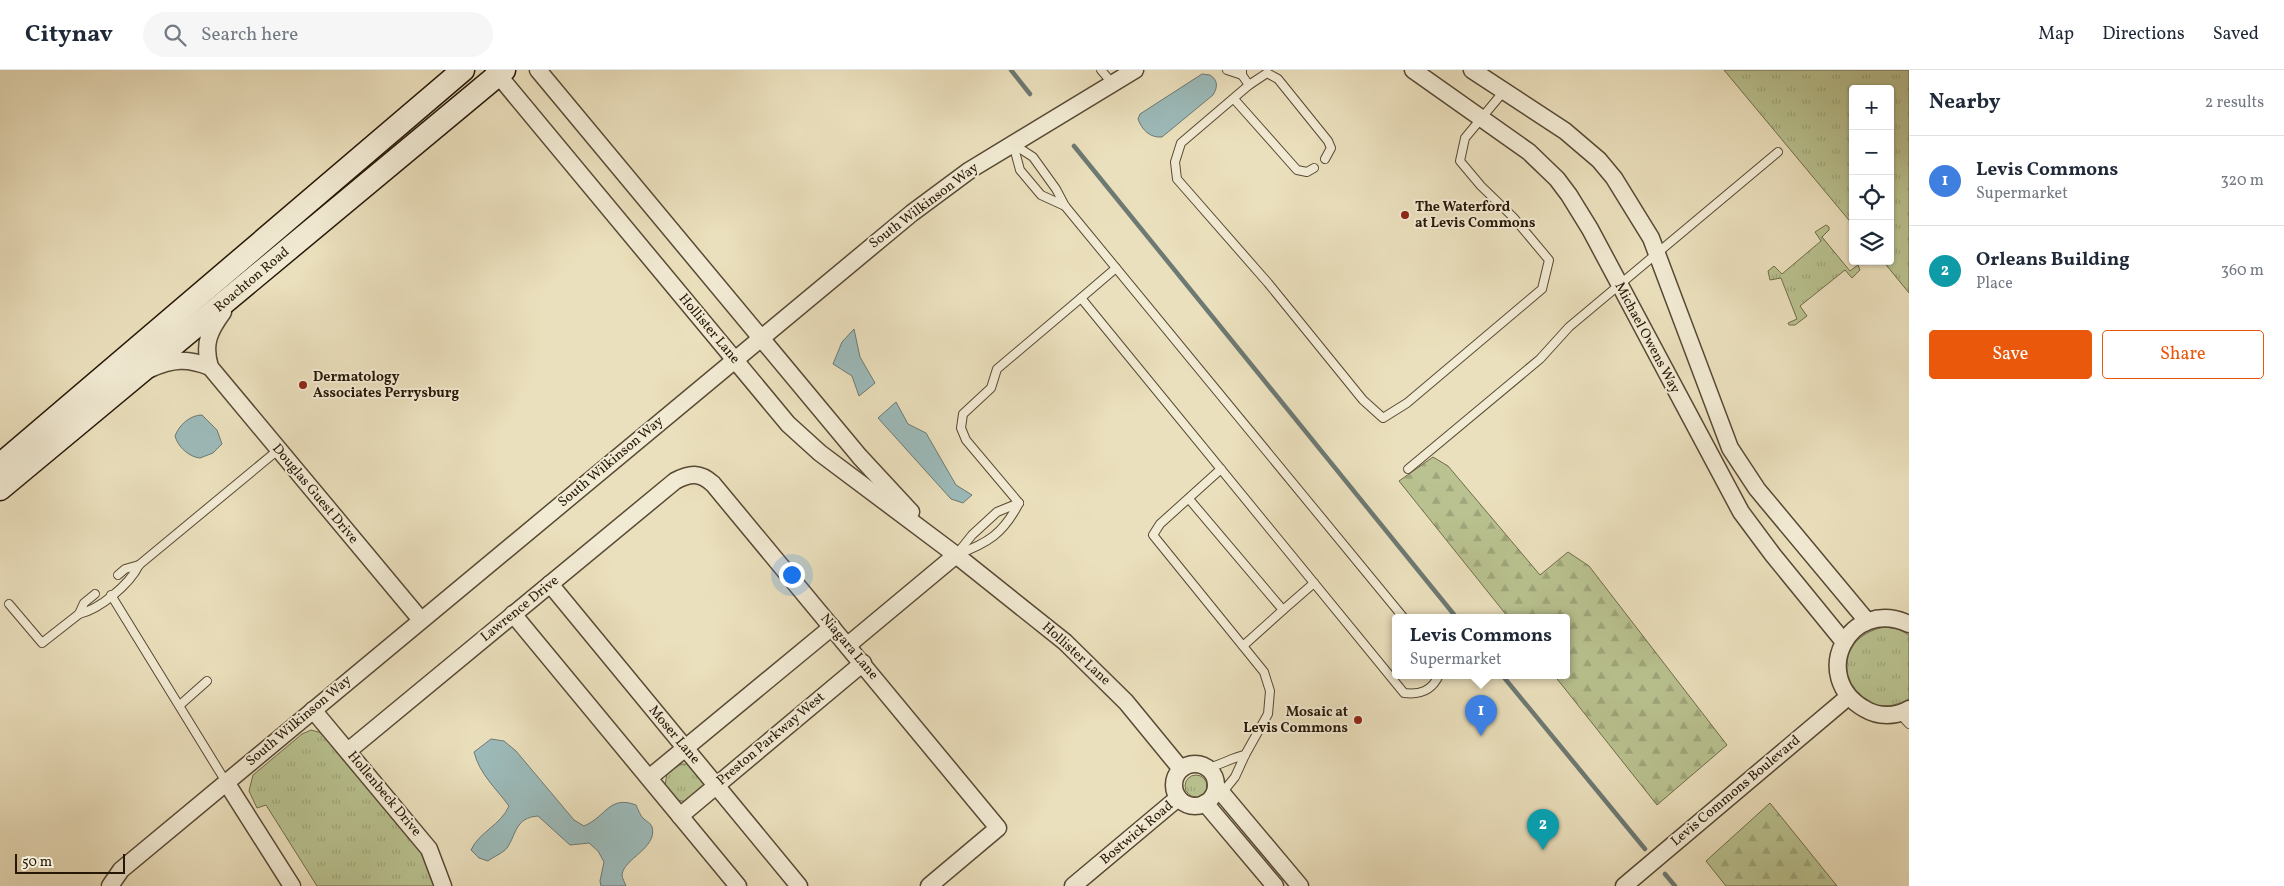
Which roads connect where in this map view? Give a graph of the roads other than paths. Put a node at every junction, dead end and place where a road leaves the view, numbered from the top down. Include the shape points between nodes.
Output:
1 (463, 70) edge
2 (538, 70) edge
3 (1101, 70) edge
4 (1135, 70) edge
5 (1227, 70) edge
6 (1413, 70) edge
7 (1472, 70) edge
8 (499, 72) edge
9 (1242, 72) edge
10 (1112, 84) junction
11 (1249, 85) junction
12 (1504, 91) junction
13 (1234, 99) junction
14 (1481, 117) junction
15 (1013, 144) junction
16 (1778, 152) dead end
17 (1325, 159) dead end
18 (1314, 168) dead end
19 (1065, 206) junction
20 (1656, 253) junction
21 (1116, 268) junction
22 (1619, 284) junction
23 (238, 292) junction
24 (1081, 298) junction
25 (760, 338) junction
26 (734, 360) junction
27 (210, 367) junction
28 (137, 375) junction
29 (278, 450) junction
30 (0, 465) edge
31 (1221, 469) junction
32 (1408, 470) dead end
33 (696, 474) joint
34 (0, 489) edge
35 (1189, 499) junction
36 (1019, 503) junction
37 (956, 555) junction
38 (139, 565) junction
39 (118, 575) dead end
40 (1314, 583) junction
41 (550, 584) junction
42 (95, 594) dead end
43 (111, 595) junction
44 (9, 604) dead end
45 (1283, 610) junction
46 (79, 614) junction
47 (513, 614) junction
48 (1401, 614) edge
49 (421, 620) junction
50 (1867, 621) junction
51 (1909, 624) edge
52 (832, 627) junction
53 (1844, 642) junction
54 (848, 645) junction
55 (1243, 646) junction
56 (863, 663) junction
57 (1392, 678) edge
58 (1393, 679) edge
59 (1437, 679) edge
60 (207, 681) dead end
61 (1848, 697) junction
62 (180, 705) junction
63 (313, 710) junction
64 (1906, 715) edge
65 (685, 748) junction
66 (348, 750) junction
67 (1245, 755) junction
68 (1207, 768) junction
69 (1181, 769) junction
70 (649, 778) junction
71 (226, 782) junction
72 (716, 785) junction
73 (1219, 789) junction
74 (1178, 798) junction
75 (1205, 804) junction
76 (680, 816) junction
77 (110, 886) edge
78 (292, 886) edge
79 (443, 886) edge
80 (738, 886) edge
81 (799, 886) edge
82 (929, 886) edge
83 (1073, 886) edge
84 (1275, 886) edge
85 (1300, 886) edge
86 (1624, 886) edge

1 - 30 street, Roachton Road
2 - 25 street, Hollister Lane
3 - 10 lane
4 - 10 street, South Wilkinson Way
5 - 9 lane
6 - 14 street, Michael Owens Way
7 - 12 street
8 - 23 street, Roachton Road
8 - 26 street, Hollister Lane
9 - 11 lane
10 - 15 street, South Wilkinson Way
11 - 13 lane
11 - 17 lane via 1267,73 1278,79 1328,141 1330,148
12 - 14 lane
12 - 20 street via 1565,131 1599,160 1643,221
13 - 14 lane via 1182,143 1175,162 1177,179 1363,400 1383,418 1407,403 1542,289 1549,260 1460,161 1465,138
13 - 18 lane via 1297,170 1307,172
14 - 22 street, Michael Owens Way via 1529,152 1557,179 1585,221
15 - 19 lane via 1033,157
15 - 19 lane via 1020,170 1041,195
15 - 25 street, South Wilkinson Way via 970,170 912,213
16 - 20 lane
19 - 21 lane
20 - 22 lane
20 - 50 street via 1730,448 1757,488
21 - 24 lane
21 - 48 lane
22 - 32 lane via 1569,327 1540,359
22 - 53 street, Michael Owens Way via 1741,512
23 - 27 street via 210,330 206,348
23 - 28 street, Roachton Road
24 - 31 lane
24 - 36 lane via 996,369 991,388 963,414 961,428 966,440
25 - 26 street, South Wilkinson Way
25 - 37 street, Hollister Lane via 860,457
26 - 37 street, Hollister Lane via 804,439
26 - 49 street, South Wilkinson Way
27 - 28 street via 177,360
27 - 29 street, Douglas Guest Drive
28 - 34 street, Roachton Road
29 - 38 lane
29 - 49 street, Douglas Guest Drive
31 - 35 lane
31 - 40 lane
33 - 41 street, Lawrence Drive via 676,480
33 - 52 street, Niagara Lane via 705,476 713,484
35 - 45 lane
35 - 55 lane via 1160,524 1153,535
36 - 37 lane via 997,512
36 - 37 lane via 1009,523 983,545
37 - 54 street
37 - 69 street, Hollister Lane via 1085,660 1126,702
38 - 39 lane
38 - 43 lane via 132,578
40 - 45 lane
40 - 57 lane
41 - 47 street, Lawrence Drive
41 - 65 street, Moser Lane
42 - 46 lane via 84,603
43 - 46 lane via 91,611
43 - 62 lane
44 - 46 lane via 42,643
45 - 55 lane
47 - 66 street, Lawrence Drive
47 - 70 street
49 - 63 street, South Wilkinson Way
50 - 51 street via 1890,617
50 - 53 street via 1851,632
52 - 54 street, Niagara Lane
52 - 65 street
53 - 61 street via 1837,664 1838,676
54 - 56 street, Niagara Lane
55 - 67 lane via 1264,672 1270,691 1268,714
56 - 72 street, Preston Parkway West
56 - 82 street, Niagara Lane via 998,828
58 - 59 lane via 1404,693 1417,695
60 - 62 lane
61 - 64 street via 1870,712
61 - 86 street, Levis Commons Boulevard
62 - 71 lane
63 - 66 street, Hollenbeck Drive
63 - 71 street, South Wilkinson Way
65 - 70 street
65 - 72 street, Moser Lane
66 - 79 street, Hollenbeck Drive via 429,849
67 - 68 lane
67 - 73 lane via 1235,777
68 - 69 street via 1194,764
68 - 73 street
69 - 74 street via 1176,774 1174,785
70 - 76 street
71 - 77 street, South Wilkinson Way via 121,870
71 - 78 street
72 - 76 street, Preston Parkway West
72 - 81 street, Moser Lane
73 - 75 street
73 - 85 street
74 - 75 street via 1188,805
74 - 83 street, Bostwick Road
75 - 84 street
76 - 80 street

